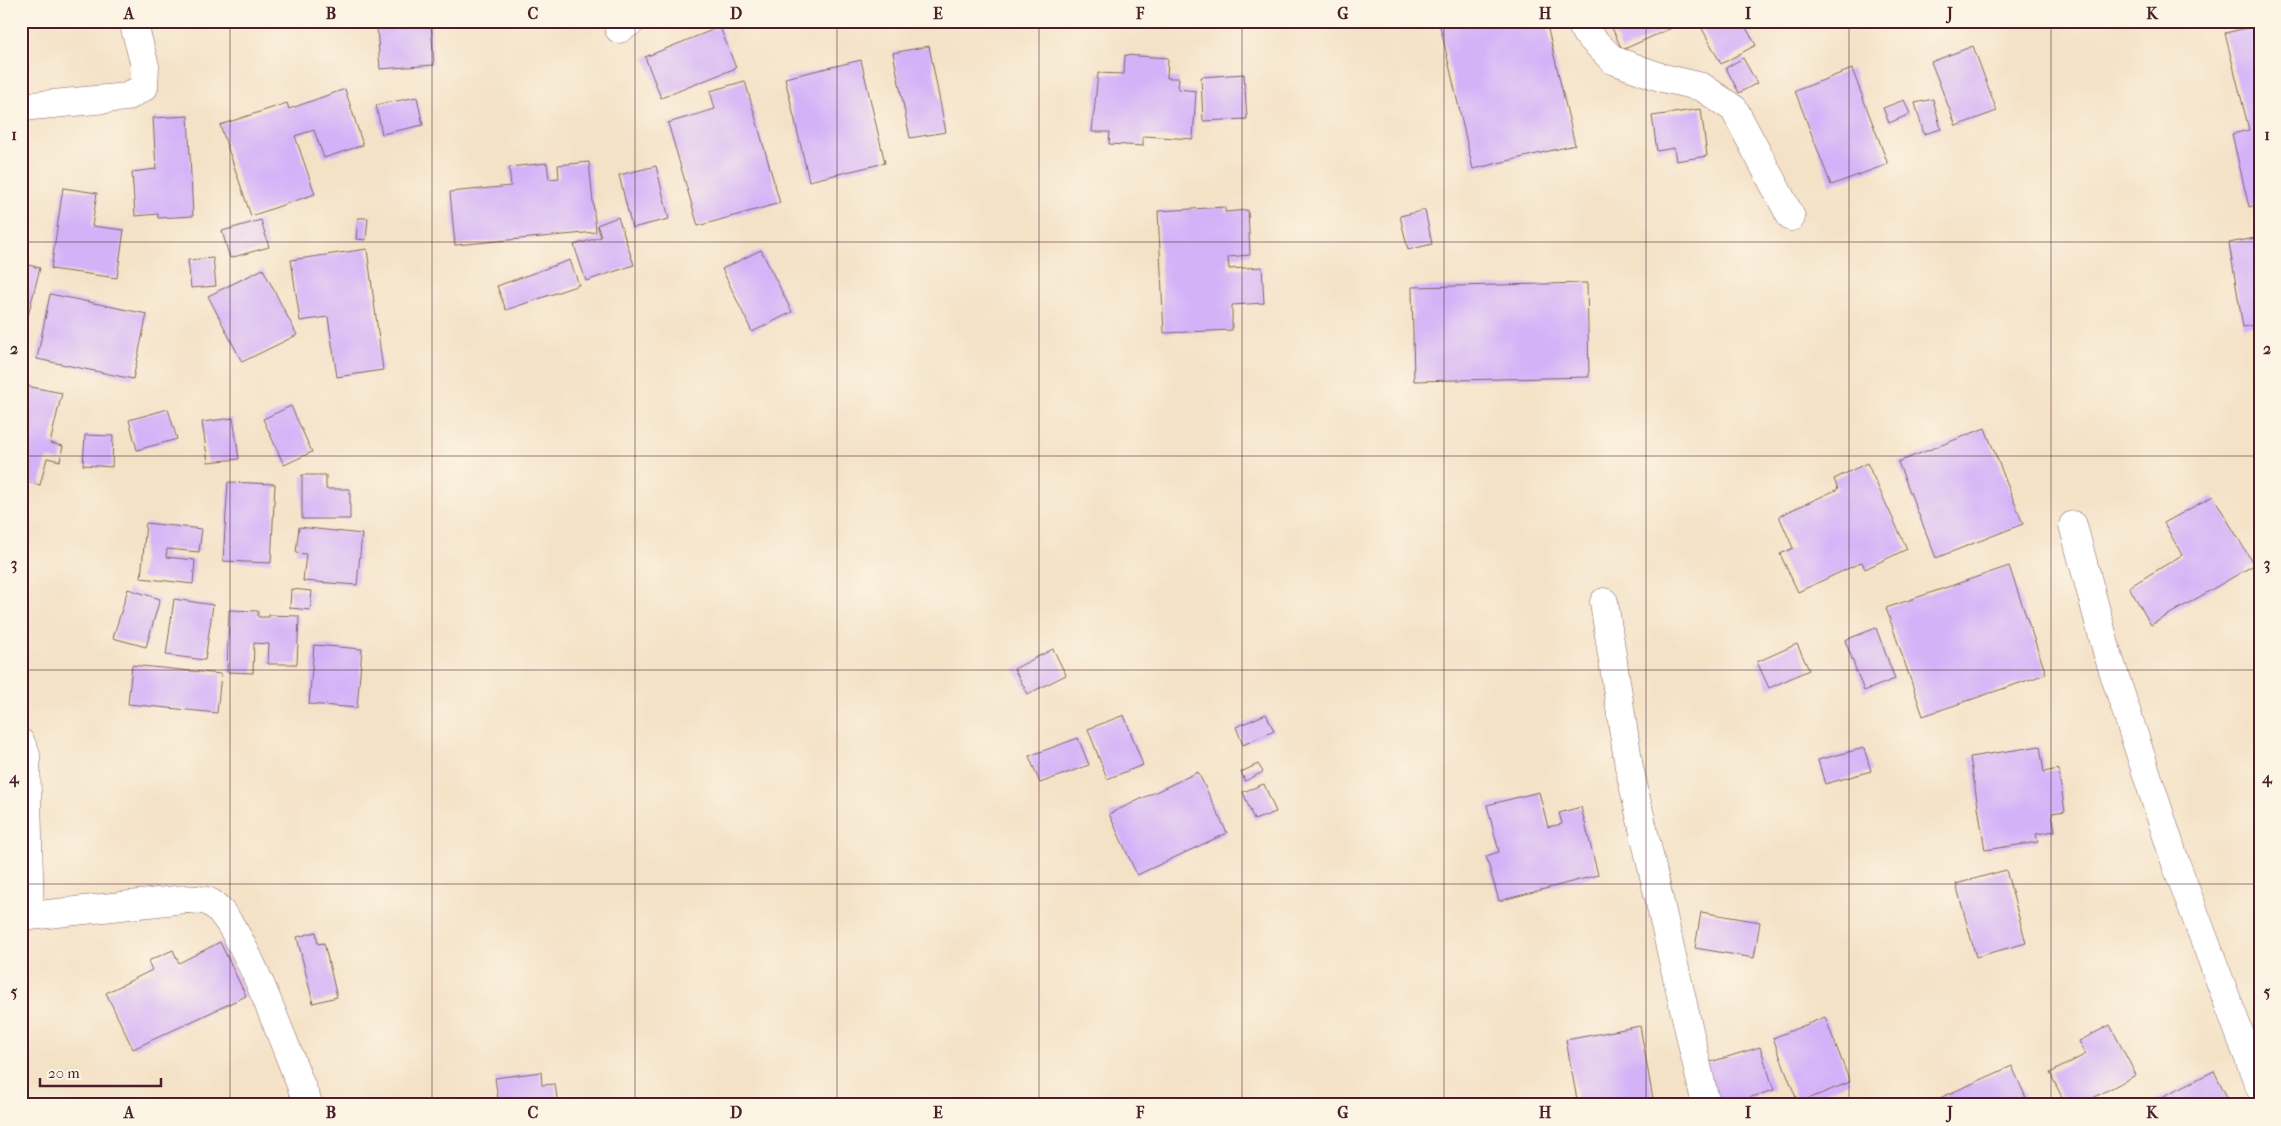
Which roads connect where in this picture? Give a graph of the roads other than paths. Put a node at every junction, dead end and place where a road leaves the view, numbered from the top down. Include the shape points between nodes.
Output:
1 (133, 21) edge
2 (1580, 21) edge
3 (21, 107) edge
4 (1791, 217) dead end
5 (2073, 524) dead end
6 (1604, 602) dead end
7 (21, 743) edge
8 (26, 916) edge
9 (2260, 1088) edge
10 (309, 1105) edge
11 (1706, 1105) edge

1 - 3 street via 146,66 144,88 127,97
2 - 4 street via 1585,32 1613,60 1663,78 1702,87 1734,109
5 - 9 street via 2107,652 2176,864
6 - 11 street via 1629,767
7 - 8 street via 26,755
8 - 10 street via 185,899 210,903 228,920 265,994

